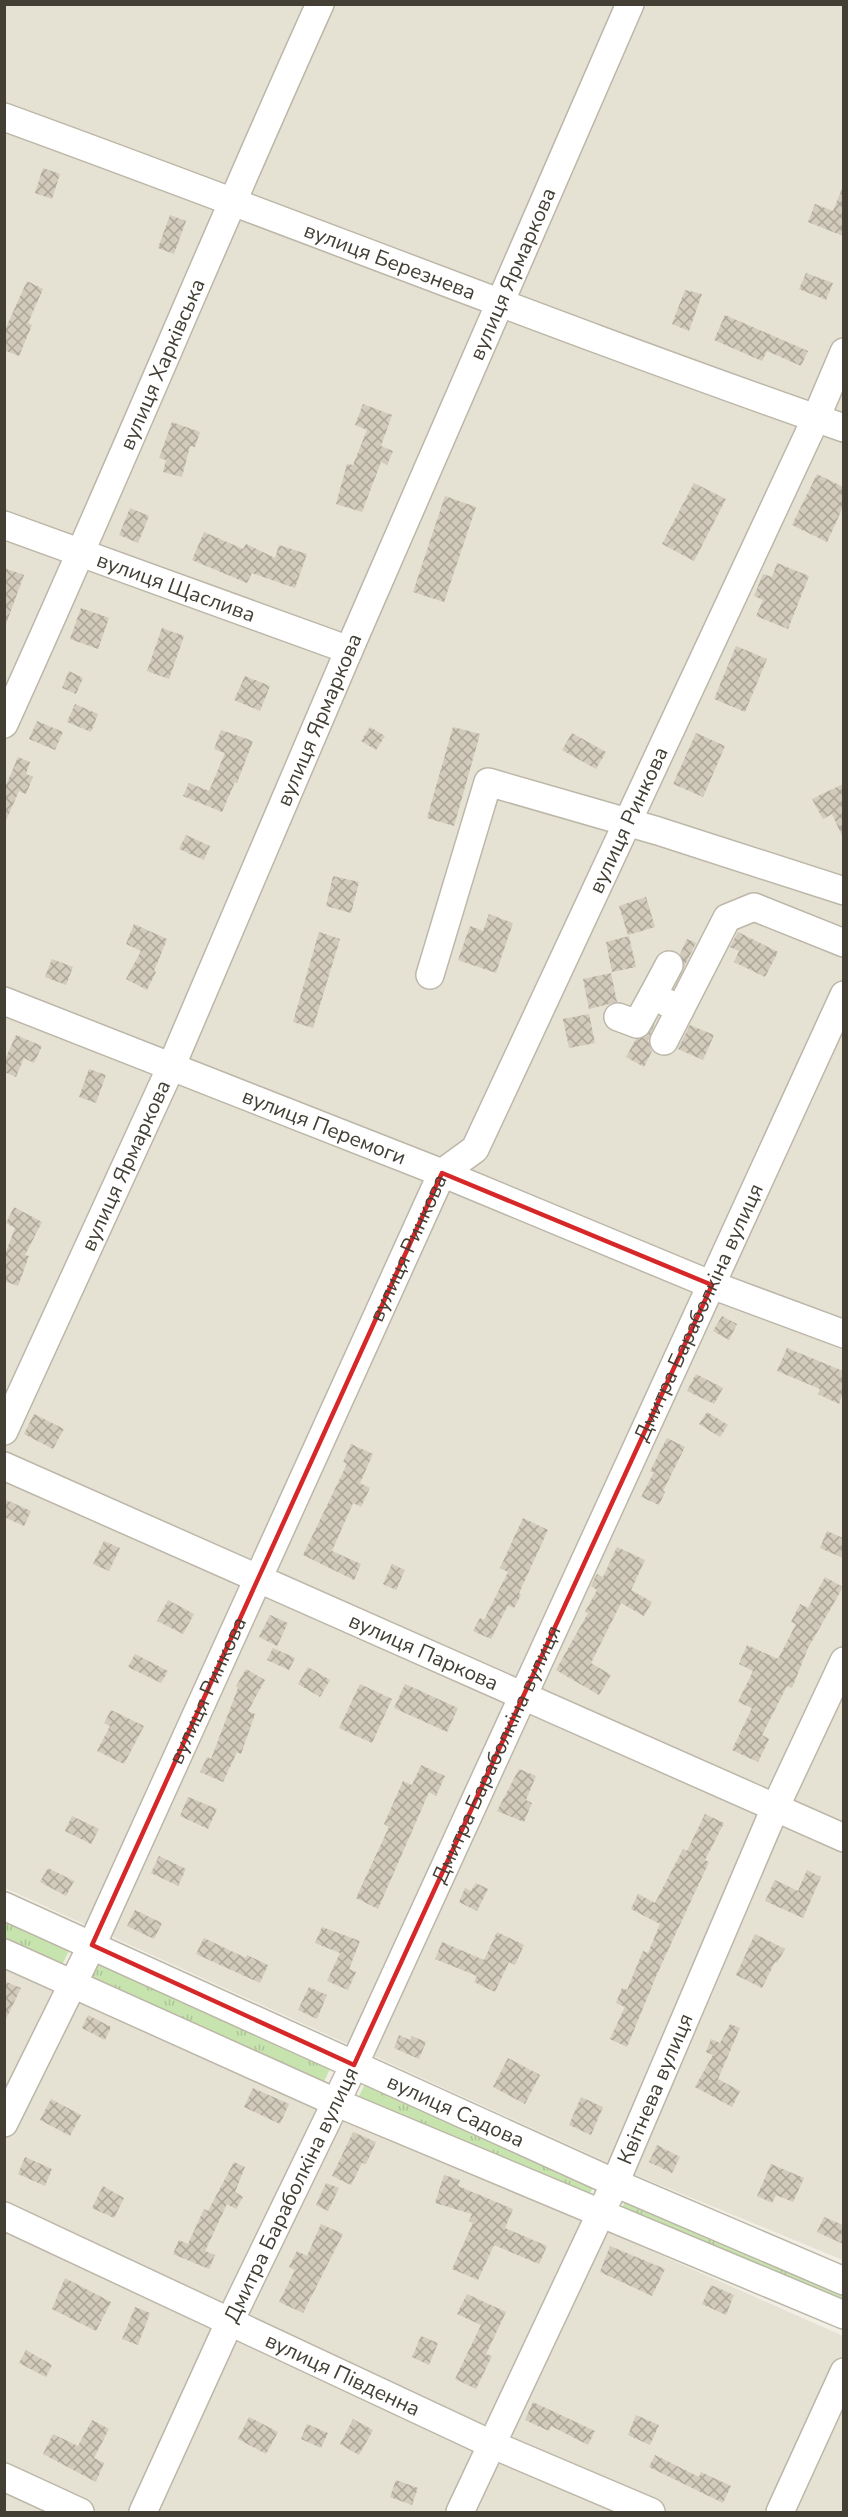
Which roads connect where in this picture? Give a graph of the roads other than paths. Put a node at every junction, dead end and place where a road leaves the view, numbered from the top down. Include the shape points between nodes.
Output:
1 (320, 4) edge
2 (630, 4) edge
3 (4, 117) edge
4 (232, 200) junction
5 (499, 304) junction
6 (843, 352) edge
7 (816, 418) junction
8 (843, 428) edge
9 (4, 525) edge
10 (81, 554) junction
11 (349, 650) junction
12 (4, 724) edge
13 (627, 822) junction
14 (843, 891) edge
15 (843, 943) edge
16 (669, 965) dead end
17 (430, 975) dead end
18 (653, 995) junction
19 (843, 995) edge
20 (4, 1001) edge
21 (680, 1010) junction
22 (618, 1017) dead end
23 (664, 1041) dead end
24 (171, 1067) junction
25 (442, 1173) junction
26 (712, 1285) junction
27 (843, 1334) edge
28 (4, 1431) edge
29 (4, 1466) edge
30 (258, 1579) junction
31 (843, 1661) edge
32 (522, 1696) junction
33 (775, 1808) junction
34 (843, 1838) edge
35 (4, 1906) edge
36 (92, 1945) junction
37 (4, 1953) edge
38 (74, 1984) junction
39 (354, 2065) junction
40 (335, 2102) junction
41 (4, 2123) edge
42 (615, 2183) junction
43 (601, 2215) junction
44 (4, 2216) edge
45 (843, 2281) edge
46 (843, 2315) edge
47 (230, 2321) junction
48 (843, 2372) edge
49 (491, 2444) junction
50 (4, 2477) edge
51 (80, 2512) edge
52 (143, 2512) edge
53 (460, 2512) edge
54 (651, 2512) edge
55 (780, 2512) edge

1 - 4 street, вулиця Харківська
2 - 5 street, вулиця Ярмаркова
3 - 4 street, вулиця Березнева
4 - 5 street, вулиця Березнева
4 - 10 street, вулиця Харківська
5 - 7 street, вулиця Березнева
5 - 11 street, вулиця Ярмаркова
6 - 7 street, вулиця Ринкова
7 - 8 street, вулиця Березнева
7 - 13 street, вулиця Ринкова
9 - 10 street, вулиця Щаслива
10 - 11 street, вулиця Щаслива
10 - 12 street, вулиця Харківська
11 - 24 street, вулиця Ярмаркова
13 - 14 street
13 - 17 street via 488,782
13 - 25 street, вулиця Ринкова via 476,1149
15 - 21 street via 754,907 727,918
16 - 18 street
18 - 21 street
18 - 22 street via 637,1024
19 - 26 street, Дмитра Бараболкіна вулиця
20 - 24 street, вулиця Перемоги
21 - 23 street
24 - 25 street, вулиця Перемоги
24 - 28 street, вулиця Ярмаркова
25 - 26 street, вулиця Перемоги
25 - 30 street, вулиця Ринкова
26 - 27 street, вулиця Перемоги
26 - 32 street, Дмитра Бараболкіна вулиця
29 - 30 street, вулиця Паркова
30 - 32 street, вулиця Паркова
30 - 36 street, вулиця Ринкова
31 - 33 street, Квітнева вулиця
32 - 33 street, вулиця Паркова
32 - 39 street, Дмитра Бараболкіна вулиця
33 - 34 street, вулиця Паркова
33 - 42 street, Квітнева вулиця
35 - 36 street, вулиця Садова
36 - 38 street, вулиця Ринкова
36 - 39 street, вулиця Садова
37 - 38 street, вулиця Садова
38 - 40 street, вулиця Садова
38 - 41 street, вулиця Ринкова
39 - 40 street, Дмитра Бараболкіна вулиця
39 - 42 street, вулиця Садова
40 - 43 street, вулиця Садова
40 - 47 street, Дмитра Бараболкіна вулиця
42 - 43 street, Квітнева вулиця
42 - 45 street, вулиця Садова
43 - 46 street, вулиця Садова
43 - 49 street, Квітнева вулиця
44 - 47 street, вулиця Південна
47 - 49 street, вулиця Південна
47 - 52 street, Дмитра Бараболкіна вулиця
48 - 55 street
49 - 53 street, Квітнева вулиця
49 - 54 street, вулиця Південна
50 - 51 street

